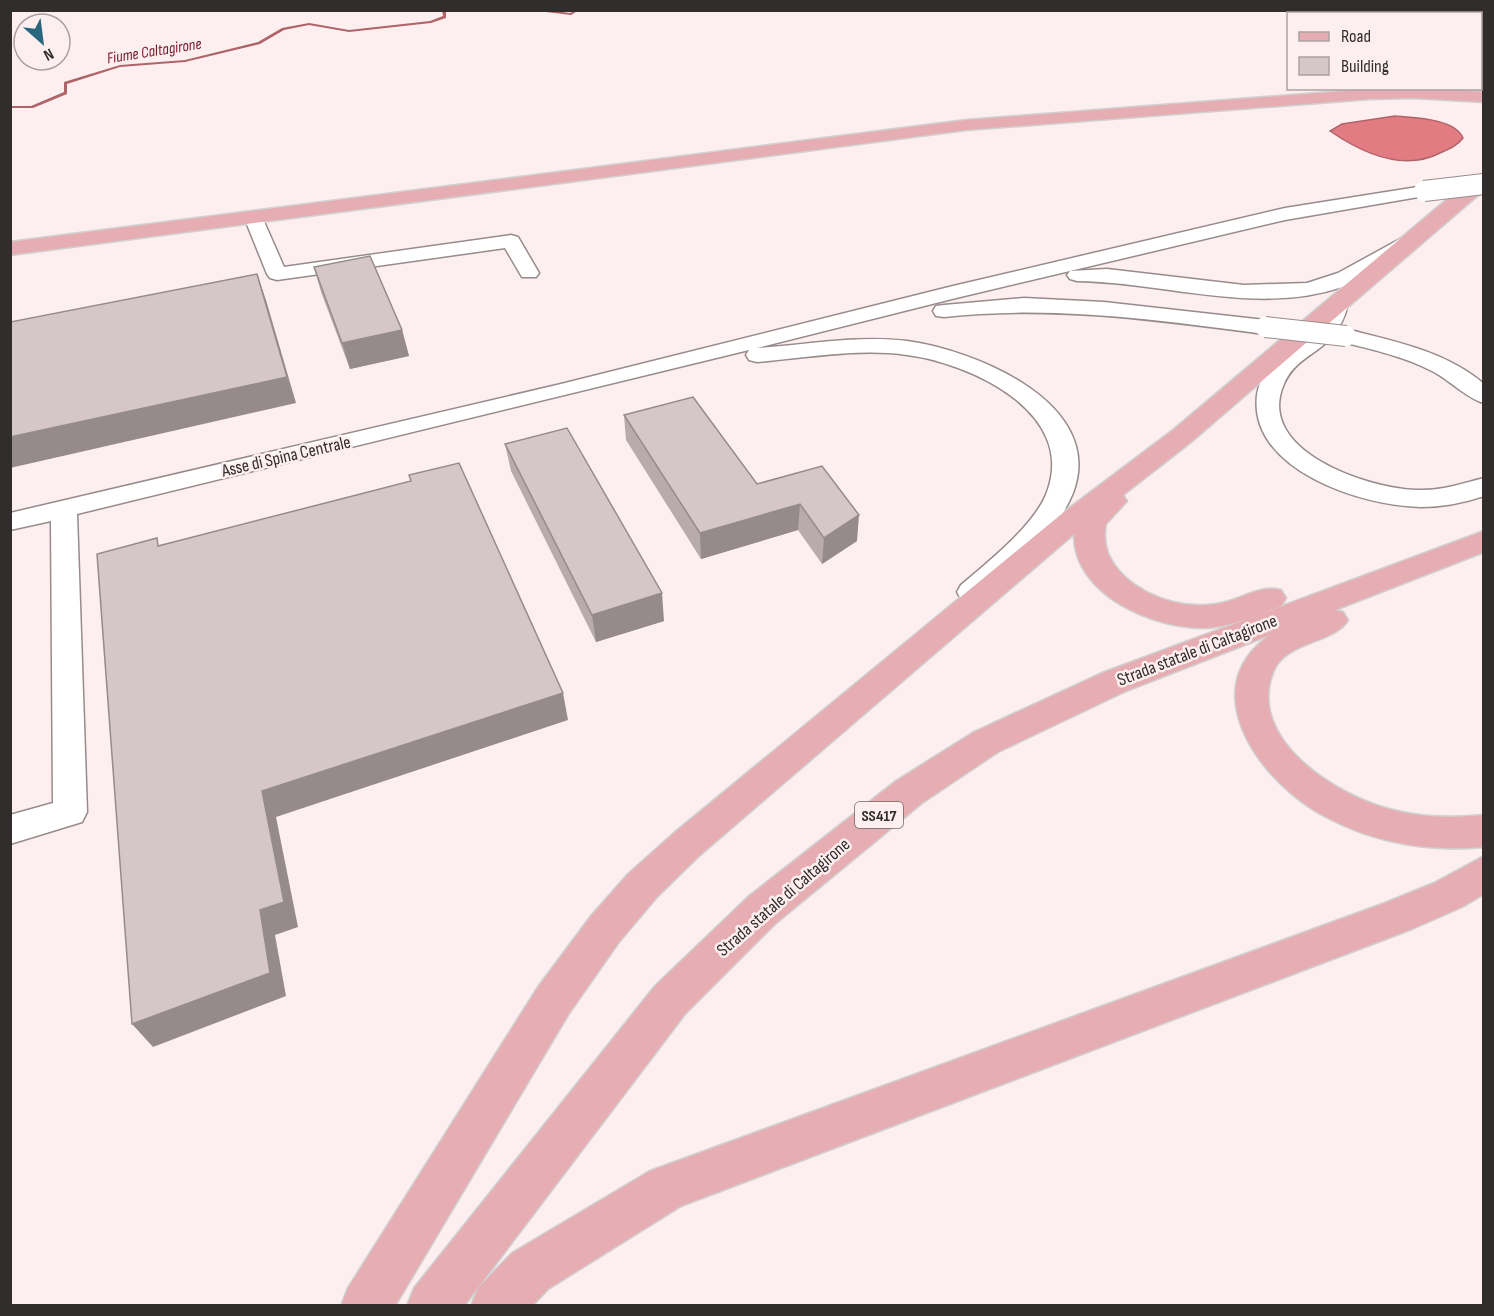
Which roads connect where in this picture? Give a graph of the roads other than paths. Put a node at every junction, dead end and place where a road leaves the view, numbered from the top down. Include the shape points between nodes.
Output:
1 (1484, 97) edge
2 (1484, 182) edge
3 (253, 218) junction
4 (1417, 236) junction
5 (10, 249) edge
6 (529, 273) dead end
7 (953, 292) junction
8 (1337, 304) junction
9 (1346, 336) junction
10 (734, 357) junction
11 (1484, 369) edge
12 (562, 391) junction
13 (1484, 396) edge
14 (1182, 436) junction
15 (1484, 486) edge
16 (64, 509) junction
17 (10, 522) edge
18 (1484, 537) edge
19 (1484, 541) edge
20 (1484, 555) edge
21 (855, 703) junction
22 (10, 830) edge
23 (1484, 831) edge
24 (1484, 873) edge
25 (366, 1305) edge
26 (432, 1305) edge
27 (496, 1305) edge

1 - 3 main road via 1370,94 954,126
2 - 4 main road via 1464,194
2 - 7 street, bridge via 1327,205
3 - 5 main road
3 - 6 street via 277,274 511,241
4 - 7 street via 1336,282 1313,287 1236,290 1099,274
4 - 8 main road
7 - 12 street
8 - 14 main road
8 - 15 street via 1329,328 1279,373 1269,392 1268,414 1288,451 1334,478 1398,497 1452,496
9 - 10 street, bridge via 1088,307 1002,305 916,315
9 - 11 street via 1416,345
9 - 13 street via 1395,348 1433,364
10 - 12 street
10 - 21 street via 862,346 936,353 981,369 1016,388 1032,401 1060,436 1066,471 1051,508 986,579 936,621
12 - 16 street, Asse di Spina Centrale
14 - 18 main road via 1092,523 1089,543 1095,560 1113,584 1138,601 1197,616 1229,612 1447,537
14 - 21 main road via 1074,519
16 - 17 street, Asse di Spina Centrale
16 - 22 street via 70,812
19 - 26 main road, Strada statale di Caltagirone / SS417 via 1114,682 986,742 909,792 762,910 670,1000
20 - 23 main road via 1479,562 1301,632 1272,651 1258,669 1253,688 1254,711 1261,733 1279,759 1305,785 1339,807 1414,832 1453,835
21 - 25 main road via 687,844 642,886 605,929 553,1001
24 - 27 main road via 1448,895 1398,916 667,1188 530,1271

